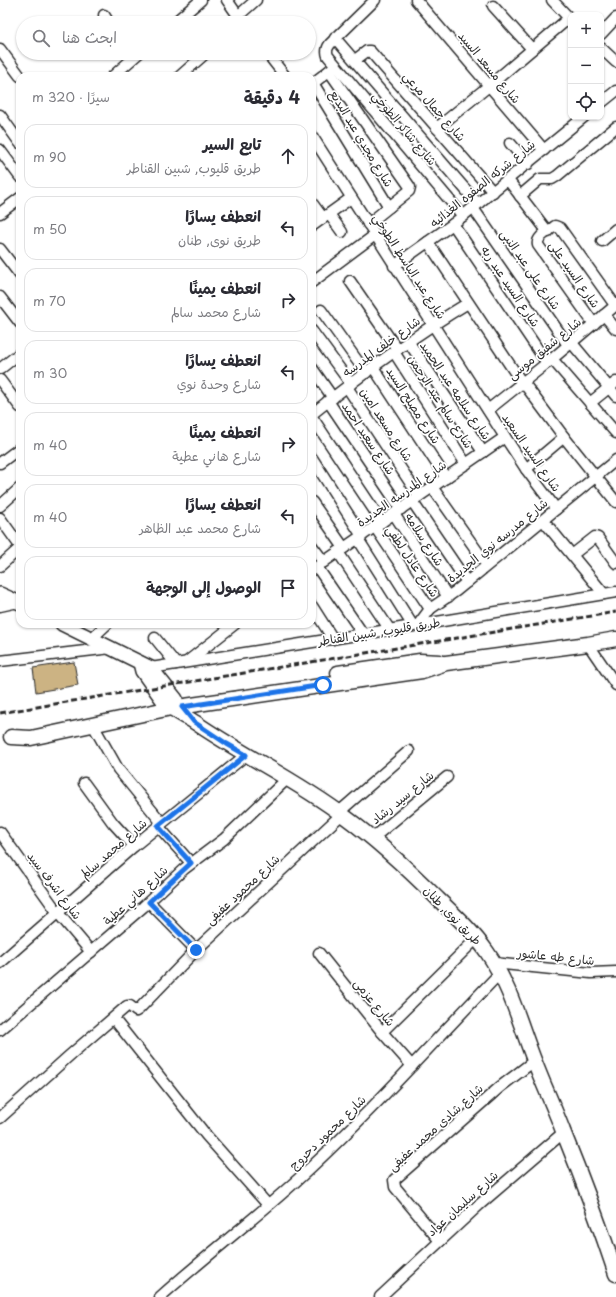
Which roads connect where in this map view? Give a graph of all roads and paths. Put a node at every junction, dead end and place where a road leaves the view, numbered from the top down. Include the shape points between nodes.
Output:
1 (200, 0) edge
2 (227, 0) edge
3 (256, 0) edge
4 (375, 0) edge
5 (416, 0) edge
6 (552, 0) edge
7 (493, 6) dead end
8 (182, 16) edge
9 (238, 16) edge
10 (245, 16) edge
11 (568, 17) edge
12 (616, 18) edge
13 (568, 21) edge
14 (604, 31) edge
15 (335, 38) junction
16 (532, 49) junction
17 (0, 50) edge
18 (604, 51) edge
19 (128, 60) edge
20 (198, 60) edge
21 (272, 60) edge
22 (355, 60) junction
23 (616, 62) edge
24 (332, 68) junction
25 (17, 72) edge
26 (117, 72) edge
27 (185, 72) edge
28 (282, 72) edge
29 (316, 81) edge
30 (490, 86) junction
31 (316, 88) edge
32 (616, 91) edge
33 (604, 101) edge
34 (0, 115) edge
35 (580, 120) edge
36 (616, 127) edge
37 (437, 128) junction
38 (16, 137) edge
39 (316, 142) edge
40 (510, 143) dead end
41 (0, 150) edge
42 (544, 150) junction
43 (528, 164) junction
44 (16, 172) edge
45 (508, 180) junction
46 (493, 192) junction
47 (520, 196) junction
48 (351, 198) junction
49 (16, 201) edge
50 (476, 206) junction
51 (316, 207) edge
52 (389, 207) junction
53 (0, 213) edge
54 (326, 216) junction
55 (463, 216) junction
56 (316, 223) edge
57 (368, 224) junction
58 (452, 224) junction
59 (551, 229) junction
60 (616, 229) edge
61 (342, 232) dead end
62 (375, 235) junction
63 (602, 241) dead end
64 (428, 242) junction
65 (0, 249) edge
66 (394, 266) junction
67 (16, 270) edge
68 (316, 279) edge
69 (350, 281) dead end
70 (0, 297) edge
71 (468, 303) junction
72 (616, 305) edge
73 (321, 310) dead end
74 (604, 314) junction
75 (16, 318) edge
76 (594, 324) junction
77 (432, 325) junction
78 (616, 329) edge
79 (316, 337) edge
80 (408, 341) junction
81 (570, 343) junction
82 (395, 350) junction
83 (16, 356) edge
84 (550, 361) junction
85 (0, 369) edge
86 (370, 370) junction
87 (316, 375) edge
88 (0, 380) edge
89 (522, 382) junction
90 (612, 385) edge
91 (349, 386) junction
92 (616, 396) edge
93 (330, 400) junction
94 (16, 401) edge
95 (590, 403) junction
96 (316, 409) edge
97 (488, 410) junction
98 (316, 416) edge
99 (616, 433) edge
100 (505, 437) junction
101 (564, 437) junction
102 (16, 451) edge
103 (483, 452) junction
104 (616, 460) edge
105 (0, 463) edge
106 (466, 464) junction
107 (316, 465) edge
108 (526, 469) junction
109 (596, 477) junction
110 (446, 478) junction
111 (432, 487) junction
112 (16, 492) edge
113 (416, 498) junction
114 (616, 502) edge
115 (0, 506) edge
116 (316, 509) edge
117 (556, 509) junction
118 (397, 511) junction
119 (0, 518) edge
120 (543, 520) junction
121 (378, 524) junction
122 (360, 537) junction
123 (16, 541) edge
124 (341, 550) junction
125 (16, 551) edge
126 (572, 555) junction
127 (616, 563) edge
128 (487, 565) junction
129 (0, 566) edge
130 (318, 566) edge
131 (467, 582) junction
132 (616, 592) edge
133 (0, 594) edge
134 (604, 594) junction
135 (448, 597) junction
136 (16, 602) edge
137 (16, 603) edge
138 (0, 606) edge
139 (430, 609) junction
140 (316, 612) edge
141 (416, 626) junction
142 (71, 628) edge
143 (103, 628) edge
144 (230, 628) edge
145 (390, 630) junction
146 (363, 634) junction
147 (92, 638) junction
148 (155, 638) dead end
149 (333, 639) junction
150 (616, 639) edge
151 (588, 644) junction
152 (112, 648) junction
153 (0, 661) edge
154 (181, 663) junction
155 (144, 668) junction
156 (616, 685) edge
157 (173, 704) junction
158 (93, 726) junction
159 (5, 738) edge
160 (409, 751) dead end
161 (246, 755) junction
162 (447, 777) dead end
163 (287, 779) junction
164 (84, 783) dead end
165 (341, 813) junction
166 (160, 824) junction
167 (0, 832) edge
168 (373, 838) junction
169 (134, 846) junction
170 (191, 863) junction
171 (149, 902) junction
172 (58, 913) junction
173 (477, 938) junction
174 (196, 950) junction
175 (91, 952) junction
176 (319, 953) dead end
177 (0, 963) edge
178 (497, 968) junction
179 (616, 972) edge
180 (114, 1019) junction
181 (0, 1030) edge
182 (382, 1032) junction
183 (534, 1061) junction
184 (412, 1066) junction
185 (0, 1118) edge
186 (564, 1132) junction
187 (268, 1205) junction
188 (440, 1241) junction
189 (616, 1274) edge
190 (160, 1297) edge
191 (380, 1297) edge

1 - 8 street
2 - 9 street
3 - 10 street
4 - 15 street
5 - 30 street, شارع مسعد السيد
6 - 11 street
7 - 16 street
12 - 14 street
13 - 16 street
15 - 22 street, شارع على عبد النبى
15 - 24 street, شارع شاكر الطوخي via 327,47
16 - 30 street
17 - 25 street
18 - 23 street
19 - 26 street
20 - 27 street
21 - 28 street
22 - 37 street, شارع جمال مرعي via 366,51 370,51
22 - 50 street, شارع على عبد النبى
24 - 29 street
24 - 52 street via 410,187 409,191
24 - 55 street, شارع شاكر الطوخي
30 - 37 street
30 - 42 street, شارع مسعد السيد
31 - 52 street, شارع مجدي عبد البديع
32 - 33 street
34 - 38 street
35 - 42 street, شارع شركه الصفوه الغذائيه
36 - 47 street via 557,176 552,179 540,179
37 - 46 street, شارع جمال مرعي
39 - 48 street, شارع عبد الباسط الطوخي
40 - 43 street
41 - 44 street
42 - 43 street, شارع شركه الصفوه الغذائيه
43 - 45 street, شارع شركه الصفوه الغذائيه
45 - 46 street, شارع شركه الصفوه الغذائيه
45 - 47 street
46 - 50 street, شارع شركه الصفوه الغذائيه
47 - 59 street
48 - 54 street
48 - 57 street, شارع عبد الباسط الطوخي
49 - 53 street
50 - 55 street, شارع شركه الصفوه الغذائيه
50 - 81 street, شارع على عبد النبى
51 - 54 street
52 - 57 street
54 - 56 street
54 - 61 street
55 - 58 street, شارع شركه الصفوه الغذائيه
57 - 62 street, شارع عبد الباسط الطوخي
58 - 64 street, شارع شركه الصفوه الغذائيه
58 - 84 street, شارع السيد عبد ربه
59 - 72 street via 560,228
59 - 76 street, شارع السيد على via 539,239 538,245
60 - 63 street
62 - 66 street, شارع عبد الباسط الطوخي
62 - 68 street
64 - 66 street, شارع شركه الصفوه الغذائيه
64 - 71 street
65 - 67 street
66 - 77 street, شارع عبد الباسط الطوخي
69 - 82 street, شارع سالم عبد الرحمن
70 - 75 street
71 - 77 street, شارع خلف المدرسه
71 - 89 street
72 - 74 street, شارع شفيق موسى
73 - 86 street, شارع مصلح السيد
74 - 76 street, شارع شفيق موسى
74 - 78 street
76 - 81 street, شارع شفيق موسى
77 - 80 street, شارع خلف المدرسه
77 - 97 street, شارع عبد الباسط الطوخي
79 - 91 street, شارع مسعد امين
80 - 82 street, شارع خلف المدرسه
80 - 103 street, شارع سلامه عبد الحميد
81 - 84 street, شارع شفيق موسى
81 - 90 street, شارع على عبد النبى
82 - 86 street, شارع خلف المدرسه
82 - 106 street, شارع سالم عبد الرحمن
83 - 85 street
84 - 89 street, شارع شفيق موسى
84 - 95 street, شارع السيد عبد ربه
86 - 91 street, شارع خلف المدرسه
86 - 110 street, شارع مصلح السيد
87 - 93 street, شارع سعيد احمد
88 - 94 street
89 - 97 street, شارع شفيق موسى
89 - 101 street
90 - 92 street, شارع على عبد النبى
90 - 95 street
91 - 93 street, شارع خلف المدرسه
91 - 113 street, شارع مسعد امين
93 - 96 street, شارع خلف المدرسه
93 - 118 street, شارع سعيد احمد
95 - 99 street, شارع السيد عبد ربه
97 - 100 street, شارع السيد السعيد
98 - 121 street, شارع عادل لطفي
100 - 103 street, شارع المدرسه الجديدة
100 - 108 street, شارع السيد السعيد
101 - 108 street
101 - 109 street
102 - 105 street
103 - 106 street, شارع المدرسه الجديدة
104 - 109 street, شارع مدرسه نوي الجديدة
106 - 110 street, شارع المدرسه الجديدة
107 - 122 street
108 - 117 street, شارع السيد السعيد
109 - 114 street
109 - 117 street, شارع مدرسه نوي الجديدة
110 - 111 street, شارع المدرسه الجديدة
111 - 113 street, شارع المدرسه الجديدة
111 - 128 street
112 - 115 street
113 - 118 street, شارع المدرسه الجديدة
113 - 131 street, شارع مسعد امين
116 - 124 street
117 - 120 street, شارع مدرسه نوي الجديدة
118 - 121 street, شارع المدرسه الجديدة
118 - 135 street, شارع سلامه
119 - 123 street
120 - 126 street
120 - 128 street, شارع مدرسه نوي الجديدة
121 - 122 street, شارع المدرسه الجديدة
121 - 139 street, شارع عادل لطفي
122 - 124 street, شارع المدرسه الجديدة
122 - 141 street
124 - 130 street, شارع المدرسه الجديدة
124 - 145 street
125 - 129 street
126 - 127 street via 595,537
126 - 134 street
128 - 131 street, شارع مدرسه نوي الجديدة
130 - 146 street
131 - 135 street, شارع مدرسه نوي الجديدة
132 - 134 street, طريق قليوب, شبين القناطر
133 - 136 street
134 - 141 street, طريق قليوب, شبين القناطر
135 - 139 street, شارع مدرسه نوي الجديدة
137 - 138 street
139 - 141 street, شارع مدرسه نوي الجديدة
140 - 149 street
141 - 145 street, طريق قليوب, شبين القناطر
142 - 147 street
143 - 147 street
144 - 154 street
145 - 146 street, طريق قليوب, شبين القناطر
146 - 149 street, طريق قليوب, شبين القناطر
147 - 152 street
148 - 154 street
149 - 154 street, طريق قليوب, شبين القناطر
150 - 151 main road
151 - 156 street
151 - 157 main road via 446,663 420,660
152 - 153 street
152 - 155 street
154 - 155 street, طريق قليوب, شبين القناطر
155 - 157 street
157 - 158 main road
157 - 159 main road via 26,730
157 - 161 main road, طريق نوى, طنان via 194,722
158 - 159 main road via 31,738
158 - 166 street via 118,769
160 - 165 street, شارع محمود عفيفى
161 - 163 main road, طريق نوى, طنان
161 - 166 street, شارع محمد سالم
162 - 168 street, شارع سيد رشاد
163 - 165 main road, طريق نوى, طنان
163 - 170 street, شارع هاني عطية via 224,839
164 - 169 street via 113,823
165 - 168 main road, طريق نوى, طنان
165 - 174 street, شارع محمود عفيفى
166 - 169 street, شارع محمد سالم
166 - 170 street
167 - 172 street, شارع اشرف سيد
168 - 173 main road, طريق نوى, طنان
169 - 172 street, شارع محمد سالم
170 - 171 street, شارع هاني عطية
171 - 174 street
171 - 175 street, شارع هاني عطية
172 - 175 street, شارع اشرف سيد
172 - 177 street, شارع محمد سالم
173 - 178 main road, طريق نوى, طنان
173 - 182 street
174 - 180 street, شارع محمود عفيفى via 139,1009 128,1006
175 - 181 street, شارع هاني عطية
176 - 182 street, شارع عزمى
178 - 179 street, شارع طه عاشور
178 - 183 main road, طريق نوى, طنان via 517,1011
178 - 184 street, شارع محمود دحروج
180 - 185 street, شارع محمود عفيفى
180 - 187 street via 206,1135
182 - 184 street, شارع عزمى
183 - 186 main road, طريق نوى, طنان
183 - 188 street, شارع شادى محمد عفيفى via 500,1087 394,1180 395,1187
184 - 187 street, شارع محمود دحروج via 354,1127
186 - 188 street, شارع سليمان عواد
186 - 189 main road, طريق نوى, طنان
187 - 190 street, شارع محمود دحروج
188 - 191 street, شارع سليمان عواد

